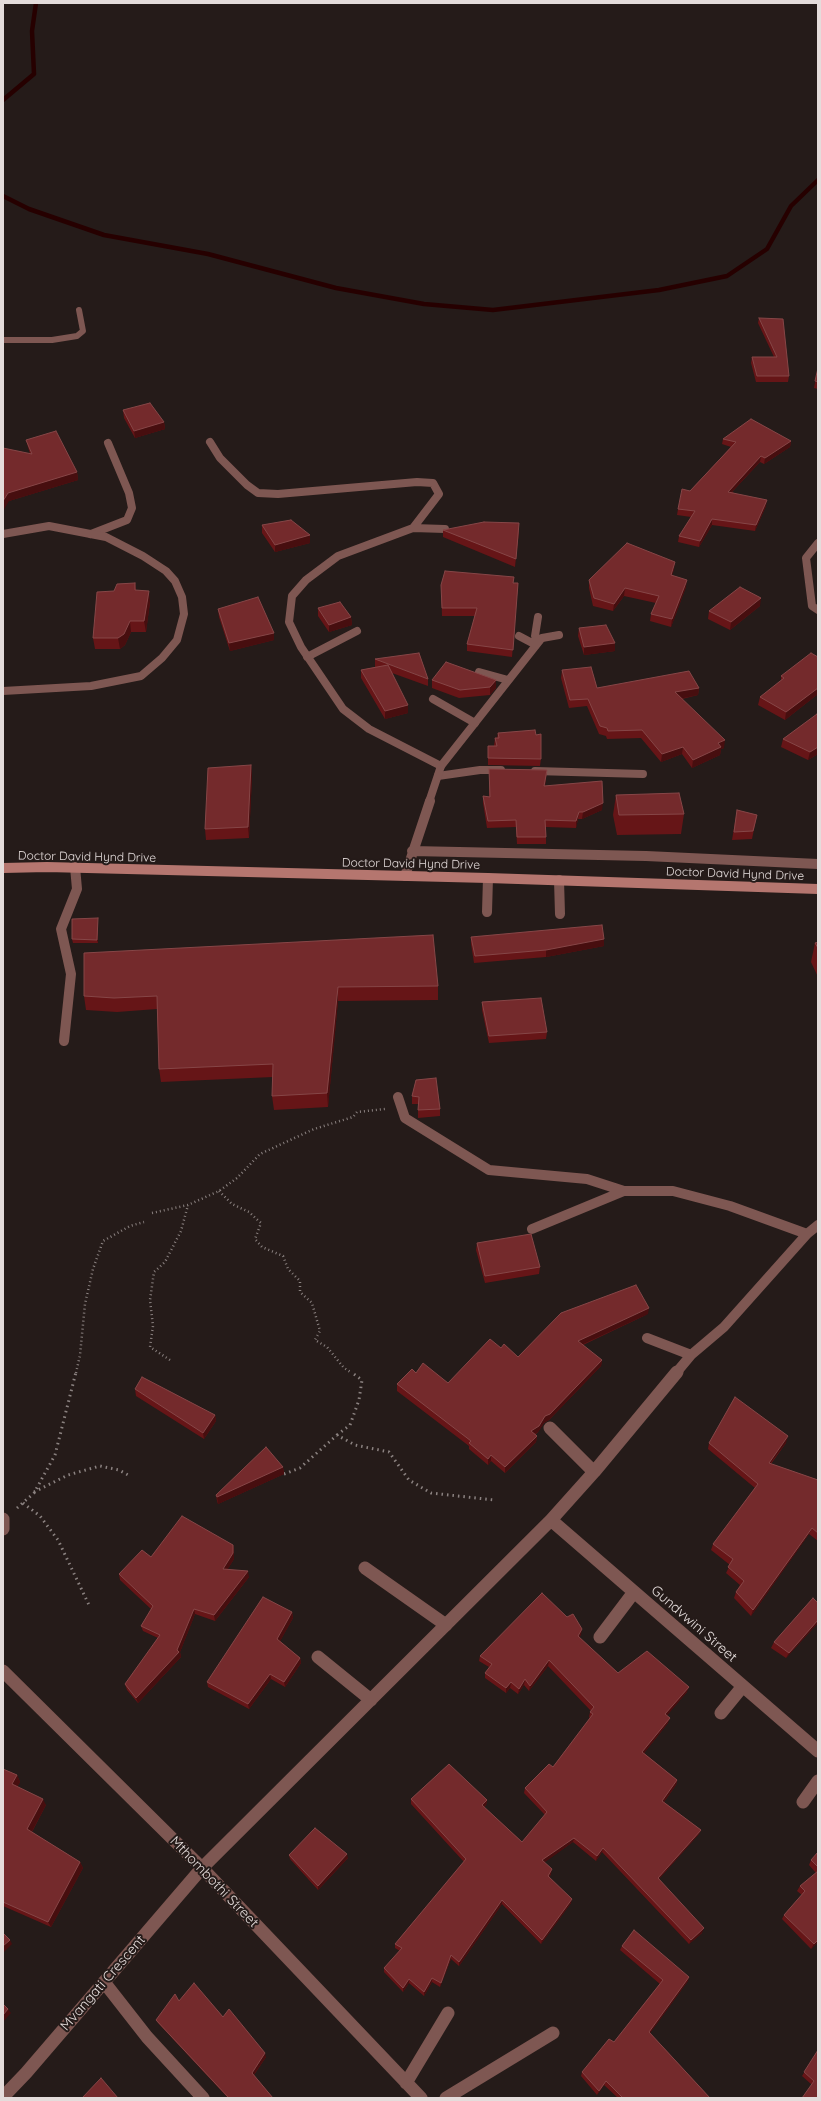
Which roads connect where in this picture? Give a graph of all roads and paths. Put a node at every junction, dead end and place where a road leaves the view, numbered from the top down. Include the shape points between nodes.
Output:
1 (79, 310) dead end
2 (3, 340) edge
3 (210, 442) dead end
4 (108, 443) dead end
5 (413, 528) junction
6 (445, 529) edge
7 (3, 534) edge
8 (91, 534) junction
9 (818, 543) edge
10 (818, 610) edge
11 (538, 617) dead end
12 (357, 631) dead end
13 (559, 635) dead end
14 (519, 636) dead end
15 (539, 641) junction
16 (307, 657) junction
17 (479, 672) edge
18 (508, 680) junction
19 (3, 691) edge
20 (433, 699) dead end
21 (475, 723) junction
22 (441, 766) junction
23 (508, 770) edge
24 (522, 770) edge
25 (643, 774) dead end
26 (438, 776) junction
27 (412, 851) junction
28 (818, 864) edge
29 (3, 868) edge
30 (75, 868) junction
31 (405, 876) junction
32 (488, 878) junction
33 (558, 880) junction
34 (818, 889) edge
35 (487, 912) dead end
36 (560, 914) dead end
37 (64, 1041) dead end
38 (400, 1102) joint
39 (219, 1191) junction
40 (624, 1191) junction
41 (188, 1206) junction
42 (152, 1213) dead end
43 (144, 1222) dead end
44 (818, 1225) edge
45 (532, 1228) dead end
46 (807, 1234) junction
47 (647, 1338) dead end
48 (691, 1355) junction
49 (170, 1360) dead end
50 (550, 1428) dead end
51 (337, 1435) junction
52 (594, 1472) junction
53 (284, 1474) edge
54 (130, 1476) dead end
55 (34, 1493) junction
56 (494, 1500) dead end
57 (23, 1503) junction
58 (551, 1520) junction
59 (3, 1523) edge
60 (365, 1568) dead end
61 (634, 1592) junction
62 (89, 1605) dead end
63 (446, 1625) junction
64 (600, 1637) dead end
65 (318, 1657) dead end
66 (3, 1671) edge
67 (743, 1686) junction
68 (371, 1700) junction
69 (721, 1713) dead end
70 (818, 1751) edge
71 (818, 1781) edge
72 (803, 1802) dead end
73 (202, 1868) junction
74 (104, 1982) junction
75 (448, 2013) dead end
76 (553, 2033) dead end
77 (406, 2083) junction
78 (3, 2097) edge
79 (203, 2098) edge
80 (421, 2098) edge
81 (446, 2098) edge

1 - 2 street via 82,331 77,336 52,340
3 - 5 street via 220,458 247,485 258,492 278,494 417,482 433,483 439,494
4 - 8 street via 129,493 132,508 127,520
5 - 6 street
5 - 16 street via 338,556 306,580 292,596 289,622
7 - 8 street via 49,526
8 - 19 street via 106,537 143,556 166,571 175,581 182,597 184,614 177,640 162,658 141,676 91,686
9 - 10 street via 806,558 812,606
11 - 15 street via 535,636
12 - 16 street
13 - 15 street
14 - 15 street
15 - 18 street
16 - 22 street via 343,709 369,729
17 - 18 street
18 - 21 street
20 - 21 street
21 - 22 street
22 - 26 street
23 - 26 street via 480,770
24 - 25 street
26 - 27 street
27 - 28 street via 646,856
27 - 31 street
29 - 30 main road, Doctor David Hynd Drive
30 - 31 main road, Doctor David Hynd Drive
30 - 37 street via 76,889 61,928 71,974
31 - 32 main road, Doctor David Hynd Drive
32 - 33 main road, Doctor David Hynd Drive
32 - 35 street
33 - 34 main road, Doctor David Hynd Drive
33 - 36 street
38 - 39 path via 358,1112 353,1117 314,1129 260,1154 237,1178
38 - 40 street via 405,1118 489,1170 587,1179
39 - 41 path
39 - 51 path via 232,1204 250,1212 261,1223 255,1239 262,1247 283,1256 288,1269 300,1281 300,1292 312,1303 320,1331 315,1340 328,1347 344,1368 362,1380 359,1400 350,1425
40 - 45 street
40 - 46 street via 673,1191 730,1206
41 - 42 path
41 - 49 path via 181,1231 165,1262 154,1272 150,1300 150,1348
43 - 55 path via 130,1226 103,1241 85,1304 80,1355 69,1406 55,1455
44 - 46 street, Mvangati Crescent
46 - 48 street, Mvangati Crescent via 724,1327
47 - 48 street
48 - 52 street, Mvangati Crescent
50 - 52 street
51 - 53 path via 300,1468
51 - 56 path via 355,1446 390,1452 410,1480 431,1492
52 - 58 street, Mvangati Crescent
54 - 55 path via 119,1470 100,1466 68,1475
55 - 57 path
57 - 59 path
57 - 62 path via 40,1516 58,1540
58 - 61 street, Gundvwini Street
58 - 63 street, Mvangati Crescent
60 - 63 street
61 - 64 street
61 - 67 street, Gundvwini Street
63 - 68 street, Mvangati Crescent
65 - 68 street
66 - 73 street, Mthombothi Street
67 - 69 street
67 - 70 street, Gundvwini Street
68 - 73 street, Mvangati Crescent
71 - 72 street
73 - 74 street, Mvangati Crescent
73 - 77 street, Mthombothi Street
74 - 78 street, Mvangati Crescent
74 - 79 street via 146,2037
75 - 77 street
76 - 81 street
77 - 80 street, Mthombothi Street

